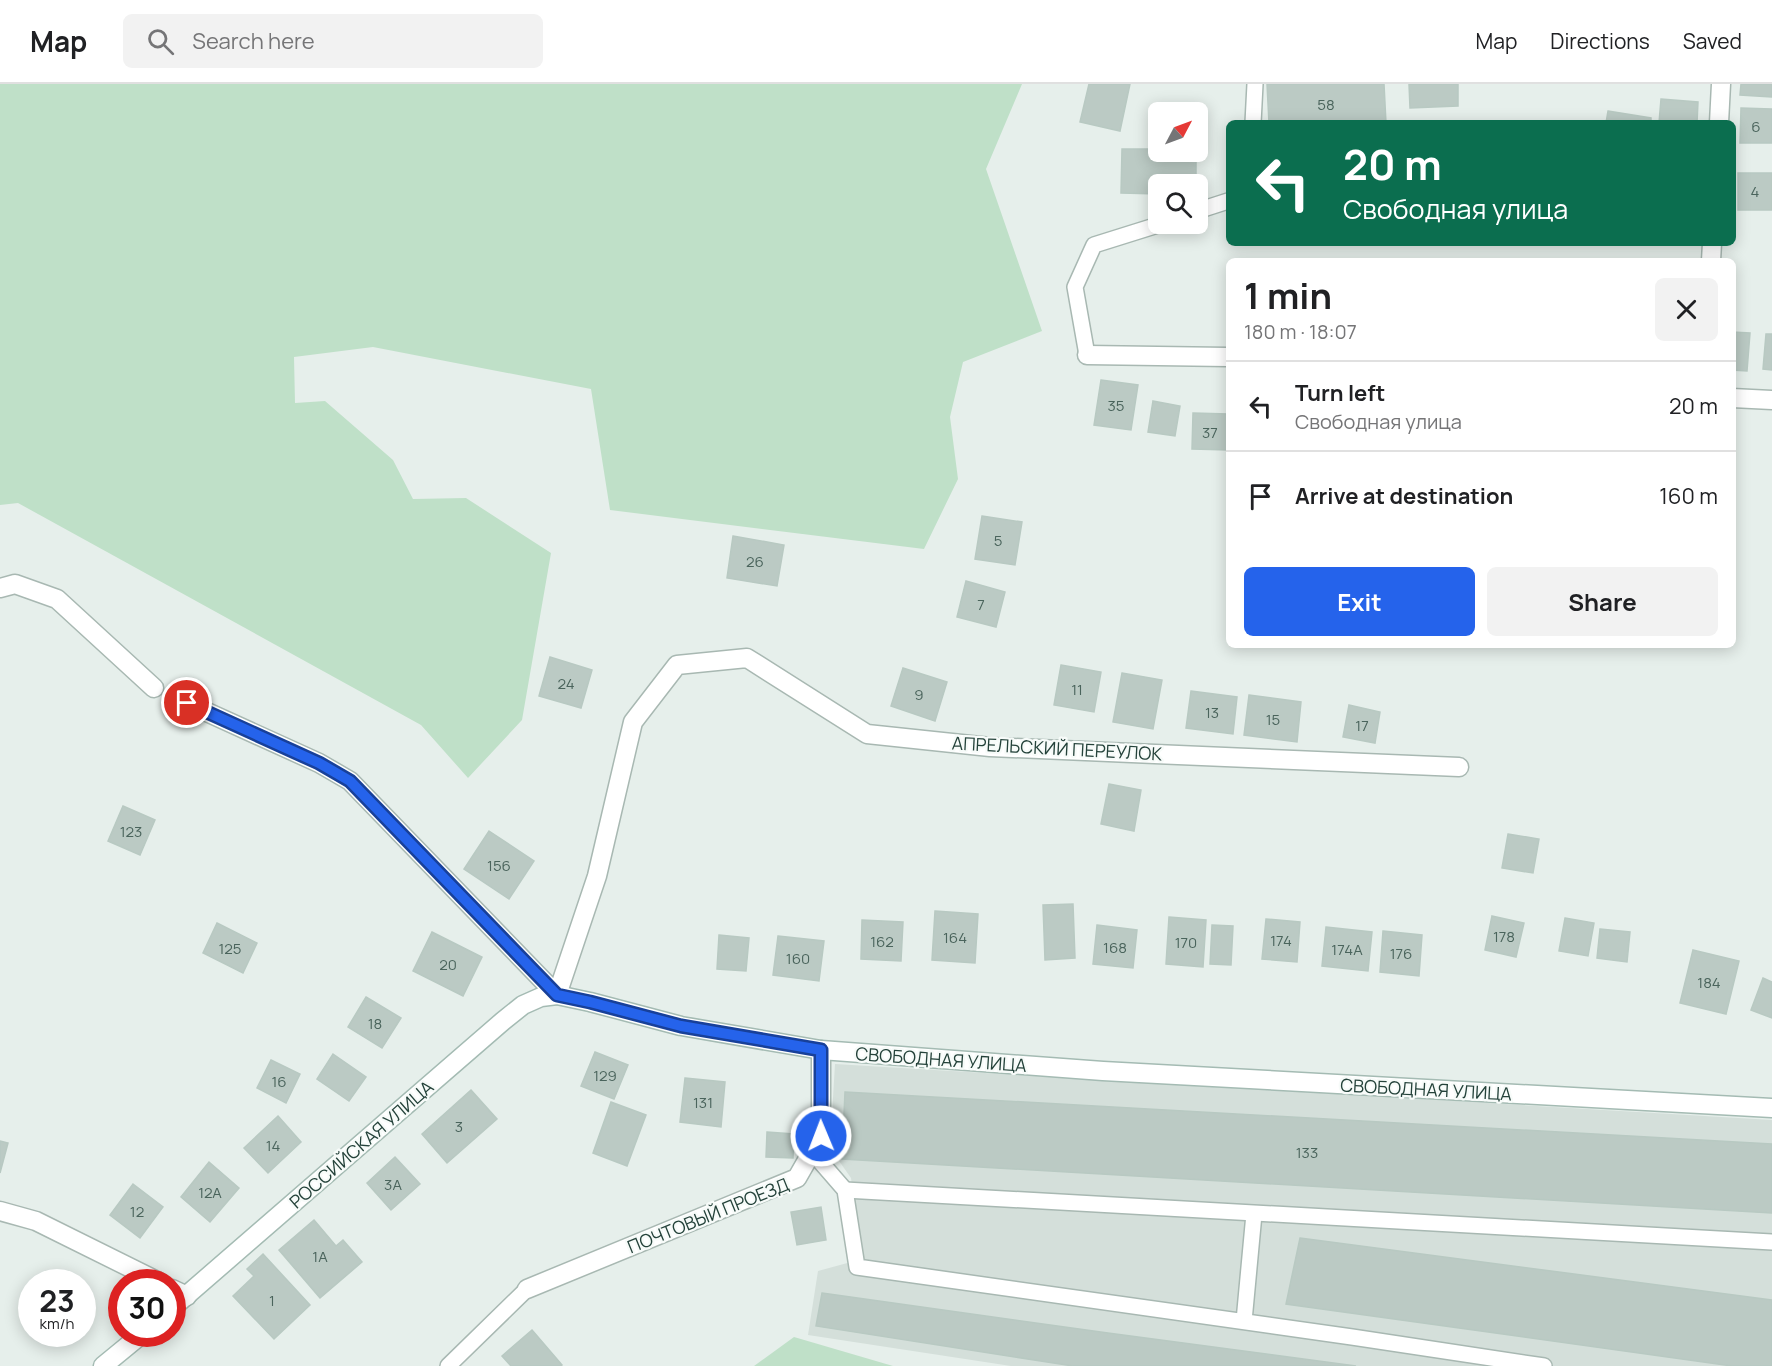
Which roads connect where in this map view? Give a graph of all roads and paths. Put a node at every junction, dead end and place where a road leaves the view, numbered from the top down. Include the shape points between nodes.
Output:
1 (1255, 84) edge
2 (1721, 84) edge
3 (1253, 120) edge
4 (1719, 120) edge
5 (1226, 202) edge
6 (1208, 208) edge
7 (1148, 228) edge
8 (1087, 355) joint
9 (1226, 357) edge
10 (1736, 398) edge
11 (1772, 400) edge
12 (0, 588) edge
13 (154, 688) dead end
14 (187, 703) dead end
15 (1460, 767) dead end
16 (557, 995) junction
17 (821, 1050) junction
18 (1772, 1108) edge
19 (812, 1152) junction
20 (845, 1190) junction
21 (0, 1211) edge
22 (1254, 1214) junction
23 (1772, 1242) edge
24 (133, 1269) edge
25 (527, 1289) joint
26 (186, 1290) edge
27 (1244, 1321) junction
28 (126, 1347) edge
29 (103, 1366) edge
30 (448, 1366) edge
31 (1544, 1366) edge

1 - 3 lane
2 - 4 street
5 - 6 lane
7 - 8 lane via 1094,245 1075,287
8 - 9 street
10 - 11 street
12 - 13 street via 15,584 57,599
14 - 16 street via 350,781
15 - 16 street, АПРЕЛЬСКИЙ ПЕРЕУЛОК via 990,747 867,734 747,658 677,665 633,723 597,876
16 - 17 street, СВОБОДНАЯ УЛИЦА via 681,1026
16 - 26 street, РОССИЙСКАЯ УЛИЦА via 524,1005 503,1021
17 - 18 street, СВОБОДНАЯ УЛИЦА via 1115,1072
17 - 19 street, ПОЧТОВЫЙ ПРОЕЗД via 821,1136
19 - 20 lane
19 - 25 street, ПОЧТОВЫЙ ПРОЕЗД via 797,1178
20 - 22 lane
20 - 27 lane via 857,1267
21 - 24 street via 36,1221
22 - 23 lane
22 - 27 lane
25 - 30 lane
27 - 31 lane
28 - 29 street

